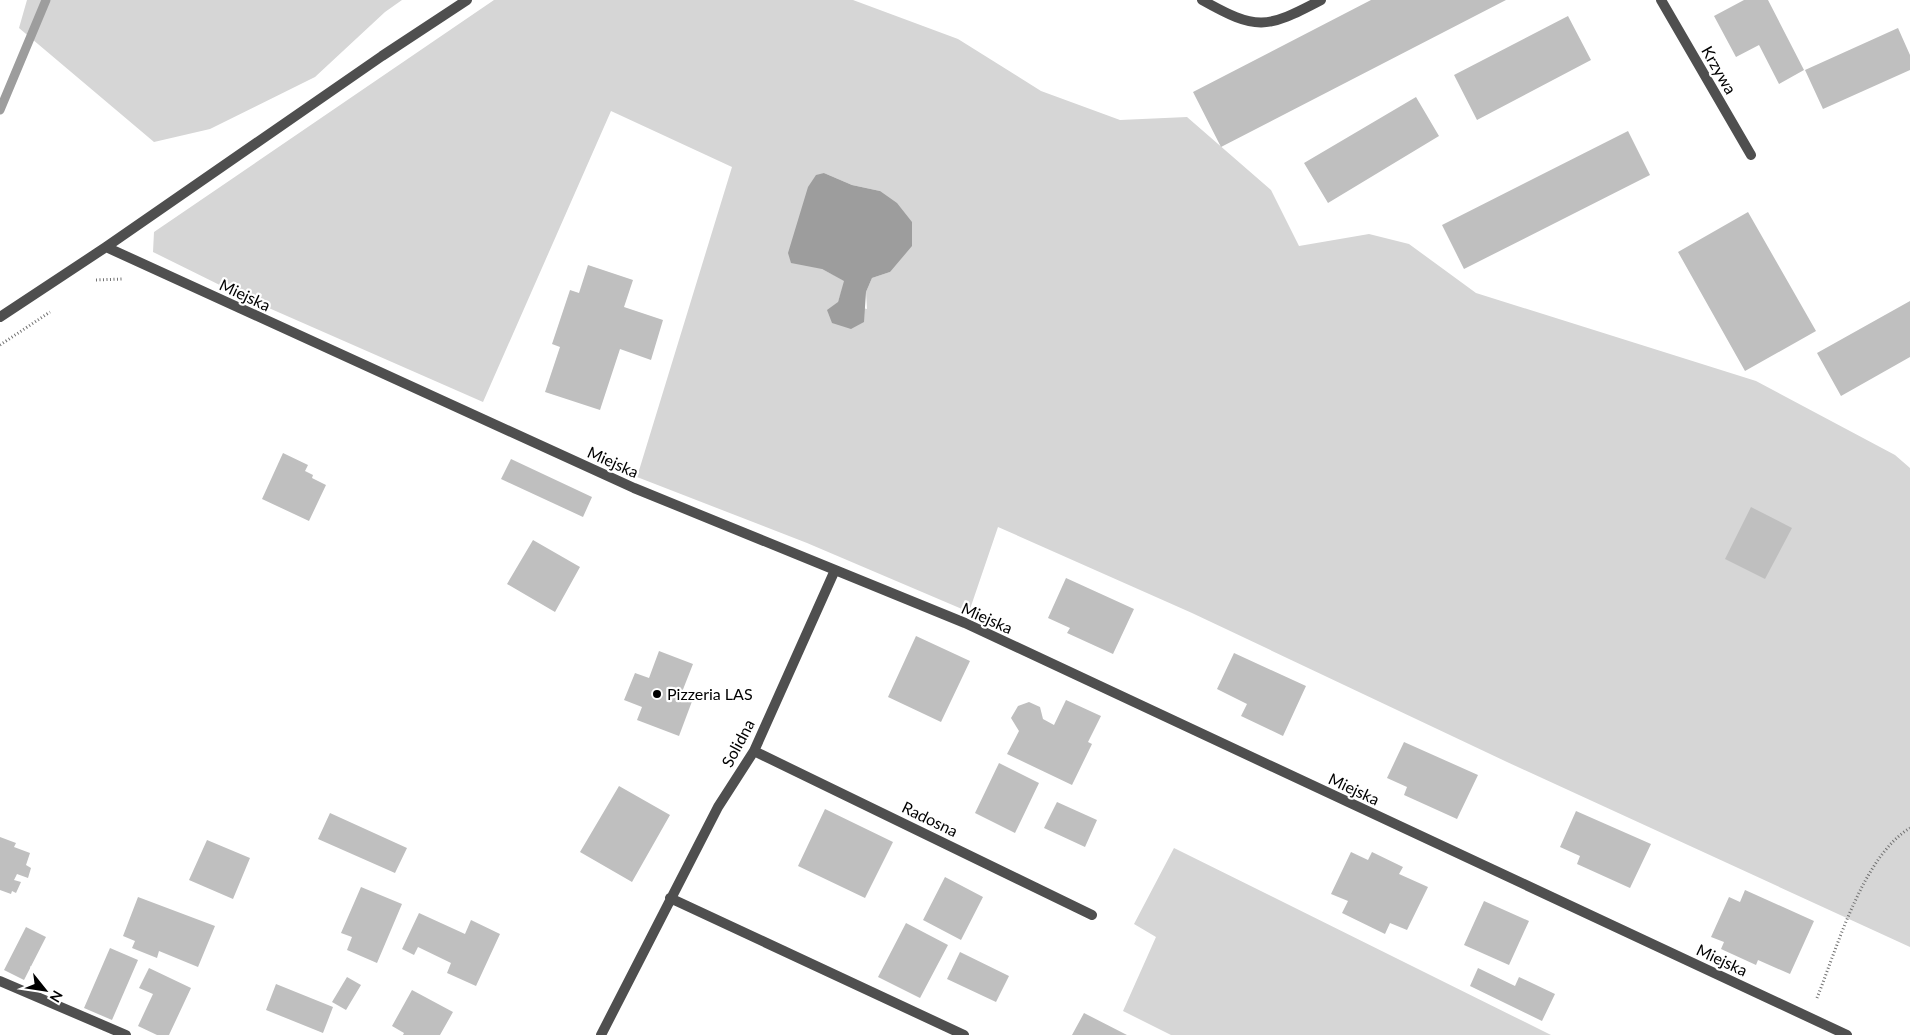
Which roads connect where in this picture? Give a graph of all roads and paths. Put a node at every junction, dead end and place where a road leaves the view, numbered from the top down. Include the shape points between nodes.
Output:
1 (467, 0) edge
2 (1202, 0) edge
3 (1321, 0) edge
4 (1661, 0) edge
5 (1751, 155) dead end
6 (106, 247) junction
7 (0, 317) edge
8 (32, 324) dead end
9 (0, 345) edge
10 (835, 570) junction
11 (754, 751) junction
12 (1910, 828) edge
13 (670, 898) junction
14 (1092, 915) dead end
15 (0, 981) edge
16 (1809, 1017) junction
17 (126, 1035) edge
18 (601, 1035) edge
19 (964, 1035) edge
20 (1847, 1035) edge

1 - 6 street
2 - 3 street via 1249,23 1273,23
4 - 5 street, Krzywa
6 - 7 street
6 - 10 street, Miejska via 634,488
8 - 9 path
10 - 11 street, Solidna
10 - 16 street, Miejska via 974,628
11 - 13 street, Solidna via 718,807
11 - 14 street, Radosna
12 - 16 path via 1900,833 1876,861
13 - 18 street, Solidna
13 - 19 street
15 - 17 street
16 - 20 street, Miejska

